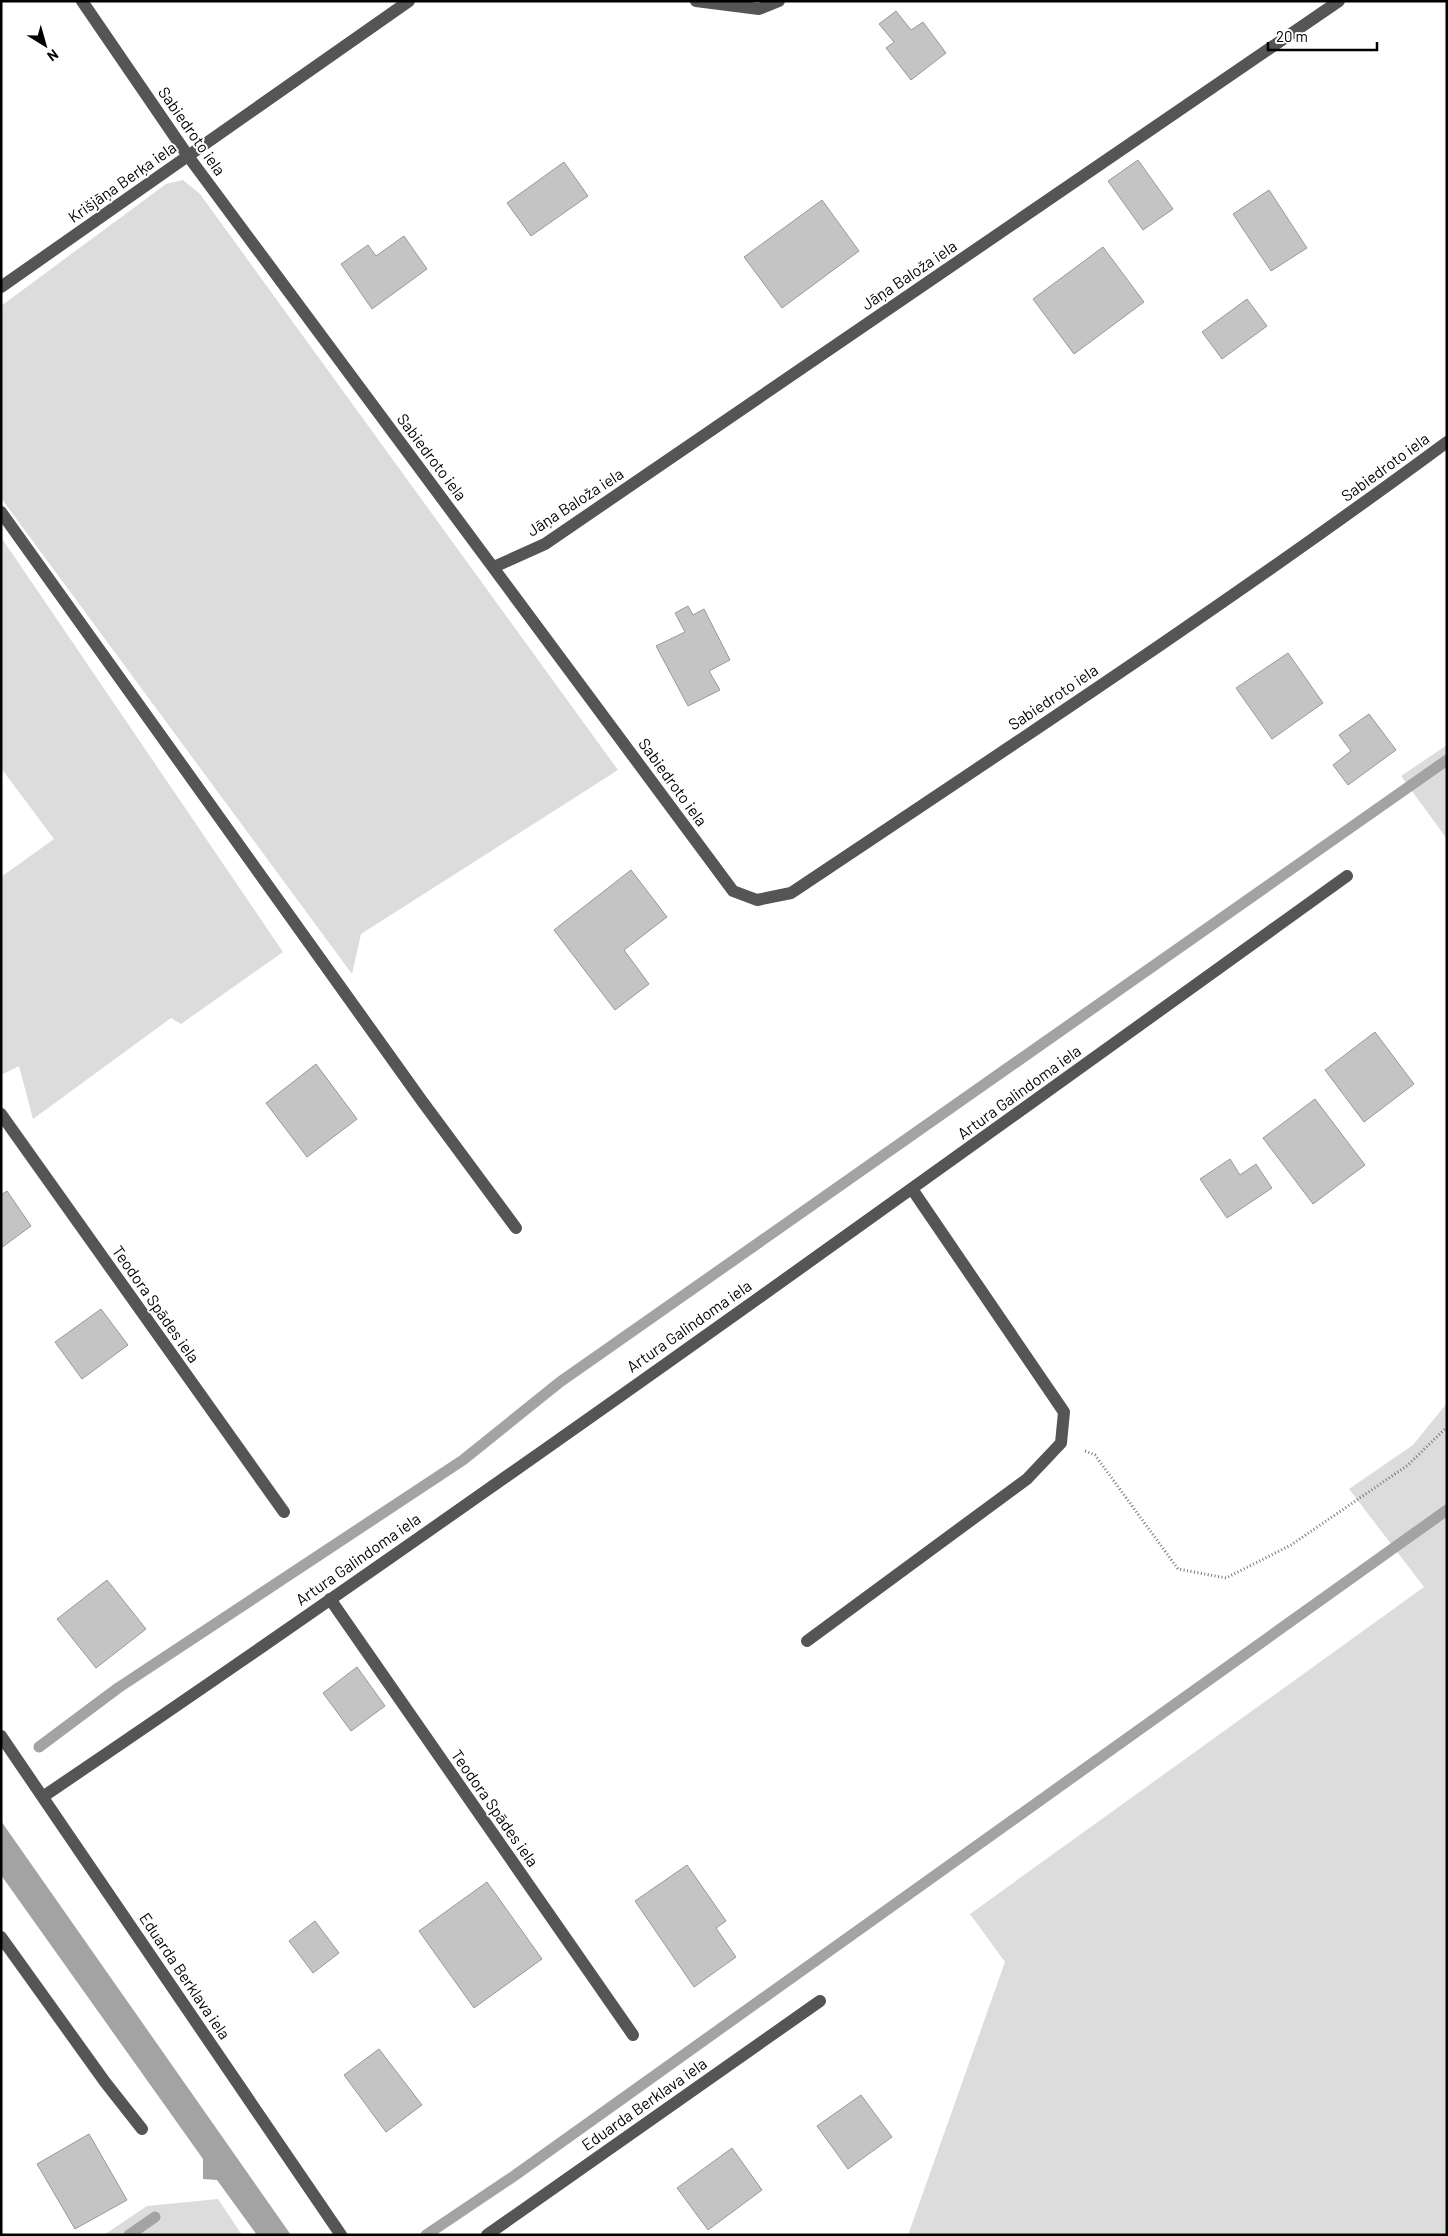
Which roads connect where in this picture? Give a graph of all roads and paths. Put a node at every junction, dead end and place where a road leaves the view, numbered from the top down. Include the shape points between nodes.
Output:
1 (82, 1) edge
2 (409, 1) edge
3 (696, 1) edge
4 (779, 1) edge
5 (1339, 1) edge
6 (188, 156) junction
7 (1, 287) edge
8 (1447, 442) edge
9 (1, 512) edge
10 (494, 567) junction
11 (1347, 876) dead end
12 (1, 1114) edge
13 (912, 1189) junction
14 (516, 1228) dead end
15 (1447, 1427) edge
16 (1061, 1443) junction
17 (284, 1512) dead end
18 (330, 1599) junction
19 (807, 1641) dead end
20 (1, 1736) edge
21 (44, 1796) junction
22 (1, 1937) edge
23 (820, 2001) dead end
24 (632, 2035) dead end
25 (142, 2129) dead end
26 (341, 2235) edge
27 (488, 2235) edge

1 - 6 street, Sabiedroto iela
2 - 6 street, Krišjāņa Berķa iela
3 - 4 street via 758,9
5 - 10 street, Jāņa Baloža iela via 545,544
6 - 7 street, Krišjāņa Berķa iela
6 - 10 street, Sabiedroto iela
8 - 10 street, Sabiedroto iela via 1120,672 799,888 791,893 757,900 733,891
9 - 14 street via 399,1070
11 - 13 street, Artura Galindoma iela
12 - 17 street, Teodora Spādes iela
13 - 16 street via 1064,1412
13 - 18 street, Artura Galindoma iela
15 - 16 path via 1408,1466 1315,1530 1226,1578 1178,1569 1095,1455
16 - 19 street via 1028,1479
18 - 21 street, Artura Galindoma iela
18 - 24 street, Teodora Spādes iela
20 - 21 street, Eduarda Berklava iela
21 - 26 street, Eduarda Berklava iela
22 - 25 street
23 - 27 street, Eduarda Berklava iela

